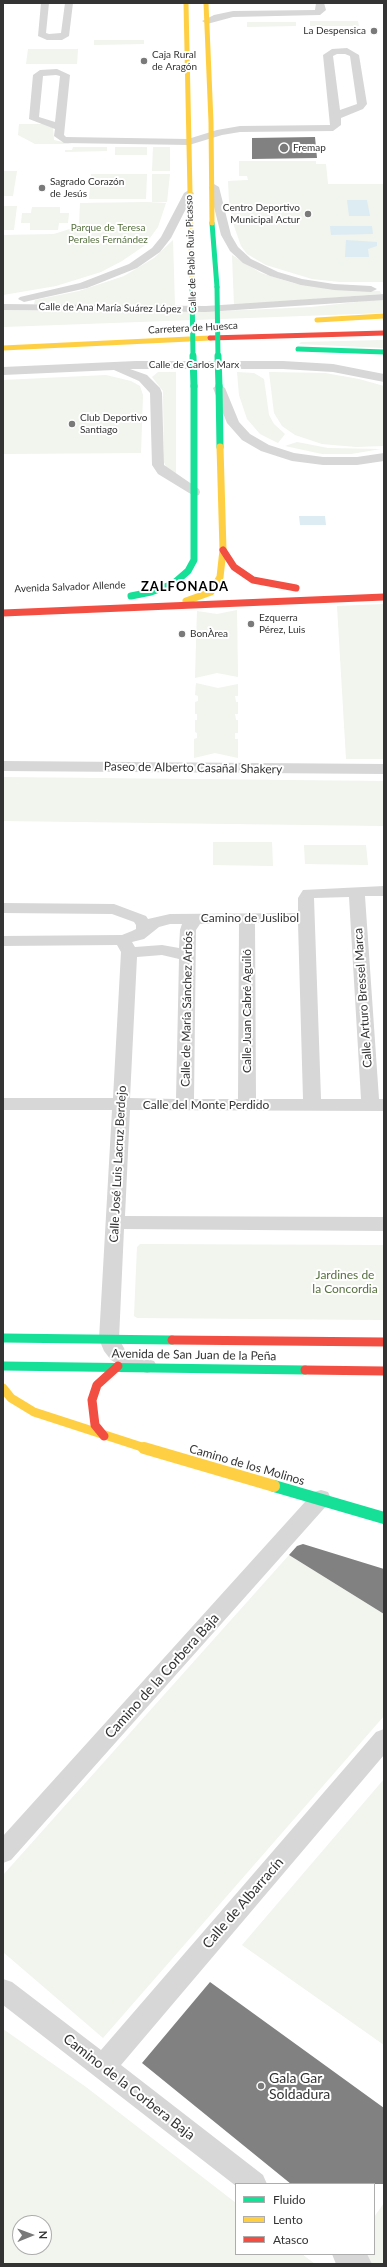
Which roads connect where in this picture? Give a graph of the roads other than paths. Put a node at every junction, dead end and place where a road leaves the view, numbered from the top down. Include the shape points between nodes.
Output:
1 (45, 3) edge
2 (70, 3) edge
3 (186, 3) edge
4 (321, 3) edge
5 (206, 11) edge
6 (233, 14) junction
7 (186, 17) junction
8 (334, 104) junction
9 (353, 109) junction
10 (61, 116) junction
11 (336, 117) junction
12 (44, 122) junction
13 (211, 122) junction
14 (60, 127) junction
15 (240, 129) junction
16 (211, 136) junction
17 (188, 138) junction
18 (211, 179) junction
19 (189, 193) junction
20 (384, 288) edge
21 (384, 297) edge
22 (3, 302) edge
23 (3, 307) edge
24 (384, 316) edge
25 (384, 323) edge
26 (230, 325) dead end
27 (183, 327) dead end
28 (384, 333) edge
29 (40, 347) junction
30 (3, 348) edge
31 (231, 348) dead end
32 (291, 349) dead end
33 (384, 352) edge
34 (95, 366) junction
35 (3, 371) edge
36 (384, 378) edge
37 (219, 387) junction
38 (384, 457) edge
39 (194, 492) junction
40 (223, 550) junction
41 (194, 560) junction
42 (257, 590) dead end
43 (226, 591) dead end
44 (211, 592) junction
45 (384, 597) edge
46 (254, 604) junction
47 (165, 606) junction
48 (3, 614) edge
49 (3, 766) edge
50 (384, 769) edge
51 (357, 891) junction
52 (384, 891) edge
53 (3, 908) edge
54 (198, 918) junction
55 (247, 918) junction
56 (306, 918) junction
57 (144, 928) junction
58 (3, 941) edge
59 (126, 946) junction
60 (187, 954) junction
61 (3, 1104) edge
62 (122, 1104) junction
63 (185, 1105) junction
64 (247, 1105) junction
65 (312, 1105) junction
66 (377, 1105) edge
67 (116, 1222) junction
68 (384, 1224) edge
69 (3, 1338) edge
70 (109, 1339) junction
71 (384, 1342) edge
72 (3, 1366) edge
73 (118, 1366) junction
74 (148, 1366) junction
75 (384, 1371) edge
76 (3, 1388) edge
77 (104, 1436) junction
78 (321, 1498) junction
79 (384, 1518) edge
80 (384, 1739) edge
81 (3, 1853) edge
82 (3, 1990) edge
83 (102, 2067) junction
84 (253, 2183) edge
85 (346, 2255) edge
86 (358, 2264) edge

1 - 2 street via 41,34 48,37 66,34
3 - 7 main road, Calle de Pablo Ruiz Picasso
4 - 6 street via 321,10 317,13
5 - 6 street
5 - 6 street via 217,16
5 - 7 street
5 - 13 main road, Calle de Pablo Ruiz Picasso
7 - 17 main road, Calle de Pablo Ruiz Picasso
8 - 9 street via 340,108
8 - 9 street via 328,54 348,51 354,55 362,104
8 - 11 street
9 - 11 street
10 - 12 street
10 - 12 street via 65,75 60,72 40,73 33,116 34,119
10 - 14 street
11 - 15 street via 336,125 327,129
12 - 14 street
13 - 15 street
13 - 16 main road, Calle de Pablo Ruiz Picasso
14 - 17 street via 60,138 69,141 153,141
15 - 16 street
16 - 17 street
16 - 18 main road, Calle de Pablo Ruiz Picasso
17 - 19 main road, Calle de Pablo Ruiz Picasso
18 - 20 street via 226,235 234,249 247,261 274,274 301,282 341,288
18 - 37 main road, Calle de Pablo Ruiz Picasso, bridge
19 - 22 street, Calle de Ana María Suárez López via 166,238 156,250 133,266 71,290
19 - 39 main road, Calle de Pablo Ruiz Picasso, bridge
21 - 23 street, Calle de Ana María Suárez López via 206,309
24 - 25 main road via 307,322
26 - 27 main road, Carretera de Huesca
28 - 29 main road, Carretera de Huesca
29 - 30 main road, Carretera de Huesca
29 - 31 main road
32 - 33 main road
34 - 35 street, Calle de Carlos Marx
34 - 36 street, Calle de Carlos Marx via 166,364 316,367 352,370
34 - 39 street via 129,371 150,382 156,393 158,465 162,471
37 - 38 street, Calle de Carlos Marx via 233,423 246,437 265,448 292,457 323,462
37 - 40 main road, Calle de Pablo Ruiz Picasso
39 - 41 main road, Calle de Pablo Ruiz Picasso
40 - 42 main road via 234,567 253,580 272,586 300,588
40 - 44 main road, Calle de Pablo Ruiz Picasso via 220,577
41 - 44 main road, Calle de Pablo Ruiz Picasso via 201,579
41 - 44 main road, Avenida Salvador Allende via 188,571 173,584 151,592 128,596
43 - 44 main road, Avenida Salvador Allende
44 - 46 main road, Avenida Salvador Allende via 224,599
44 - 47 main road, Avenida Salvador Allende
45 - 46 main road, Avenida Salvador Allende
46 - 47 main road, Avenida Salvador Allende
47 - 48 main road, Avenida Salvador Allende
49 - 50 street, Paseo de Alberto Casañal Shakery
51 - 52 street, Camino de Juslibol
51 - 56 street, Camino de Juslibol via 309,893 306,898
51 - 66 street, Calle Arturo Bressel Marca
53 - 57 street via 114,909 140,919
54 - 55 street, Camino de Juslibol
54 - 57 street, Camino de Juslibol via 164,919
54 - 60 street, Calle de María Sánchez Arbós via 188,926
55 - 56 street, Camino de Juslibol
55 - 64 street, Calle Juan Cabré Aguiló
56 - 65 street
57 - 59 street, Camino de Juslibol
58 - 59 street, Camino de Juslibol
59 - 60 street, Camino de Juslibol
59 - 62 street, Calle José Luis Lacruz Berdejo
60 - 63 street, Calle de María Sánchez Arbós
61 - 62 street, Calle del Monte Perdido
62 - 63 street, Calle del Monte Perdido
62 - 67 street, Calle José Luis Lacruz Berdejo
63 - 64 street, Calle del Monte Perdido
64 - 65 street, Calle del Monte Perdido
65 - 66 street, Calle del Monte Perdido
67 - 68 street
67 - 70 street, Calle José Luis Lacruz Berdejo
69 - 70 main road, Avenida de San Juan de la Peña
70 - 71 main road, Avenida de San Juan de la Peña
70 - 74 street via 118,1355
72 - 73 main road, Avenida de San Juan de la Peña
73 - 74 main road, Avenida de San Juan de la Peña
73 - 77 main road via 97,1385 92,1400 95,1425
74 - 75 main road, Avenida de San Juan de la Peña
76 - 77 main road, Camino de los Molinos via 11,1398 34,1412
77 - 78 main road, Camino de los Molinos
78 - 79 main road, Camino de los Molinos
78 - 81 street, Camino de la Corbera Baja
80 - 83 street, Calle de Albarracín
82 - 83 street, Camino de la Corbera Baja
83 - 84 street, Camino de la Corbera Baja
85 - 86 street

